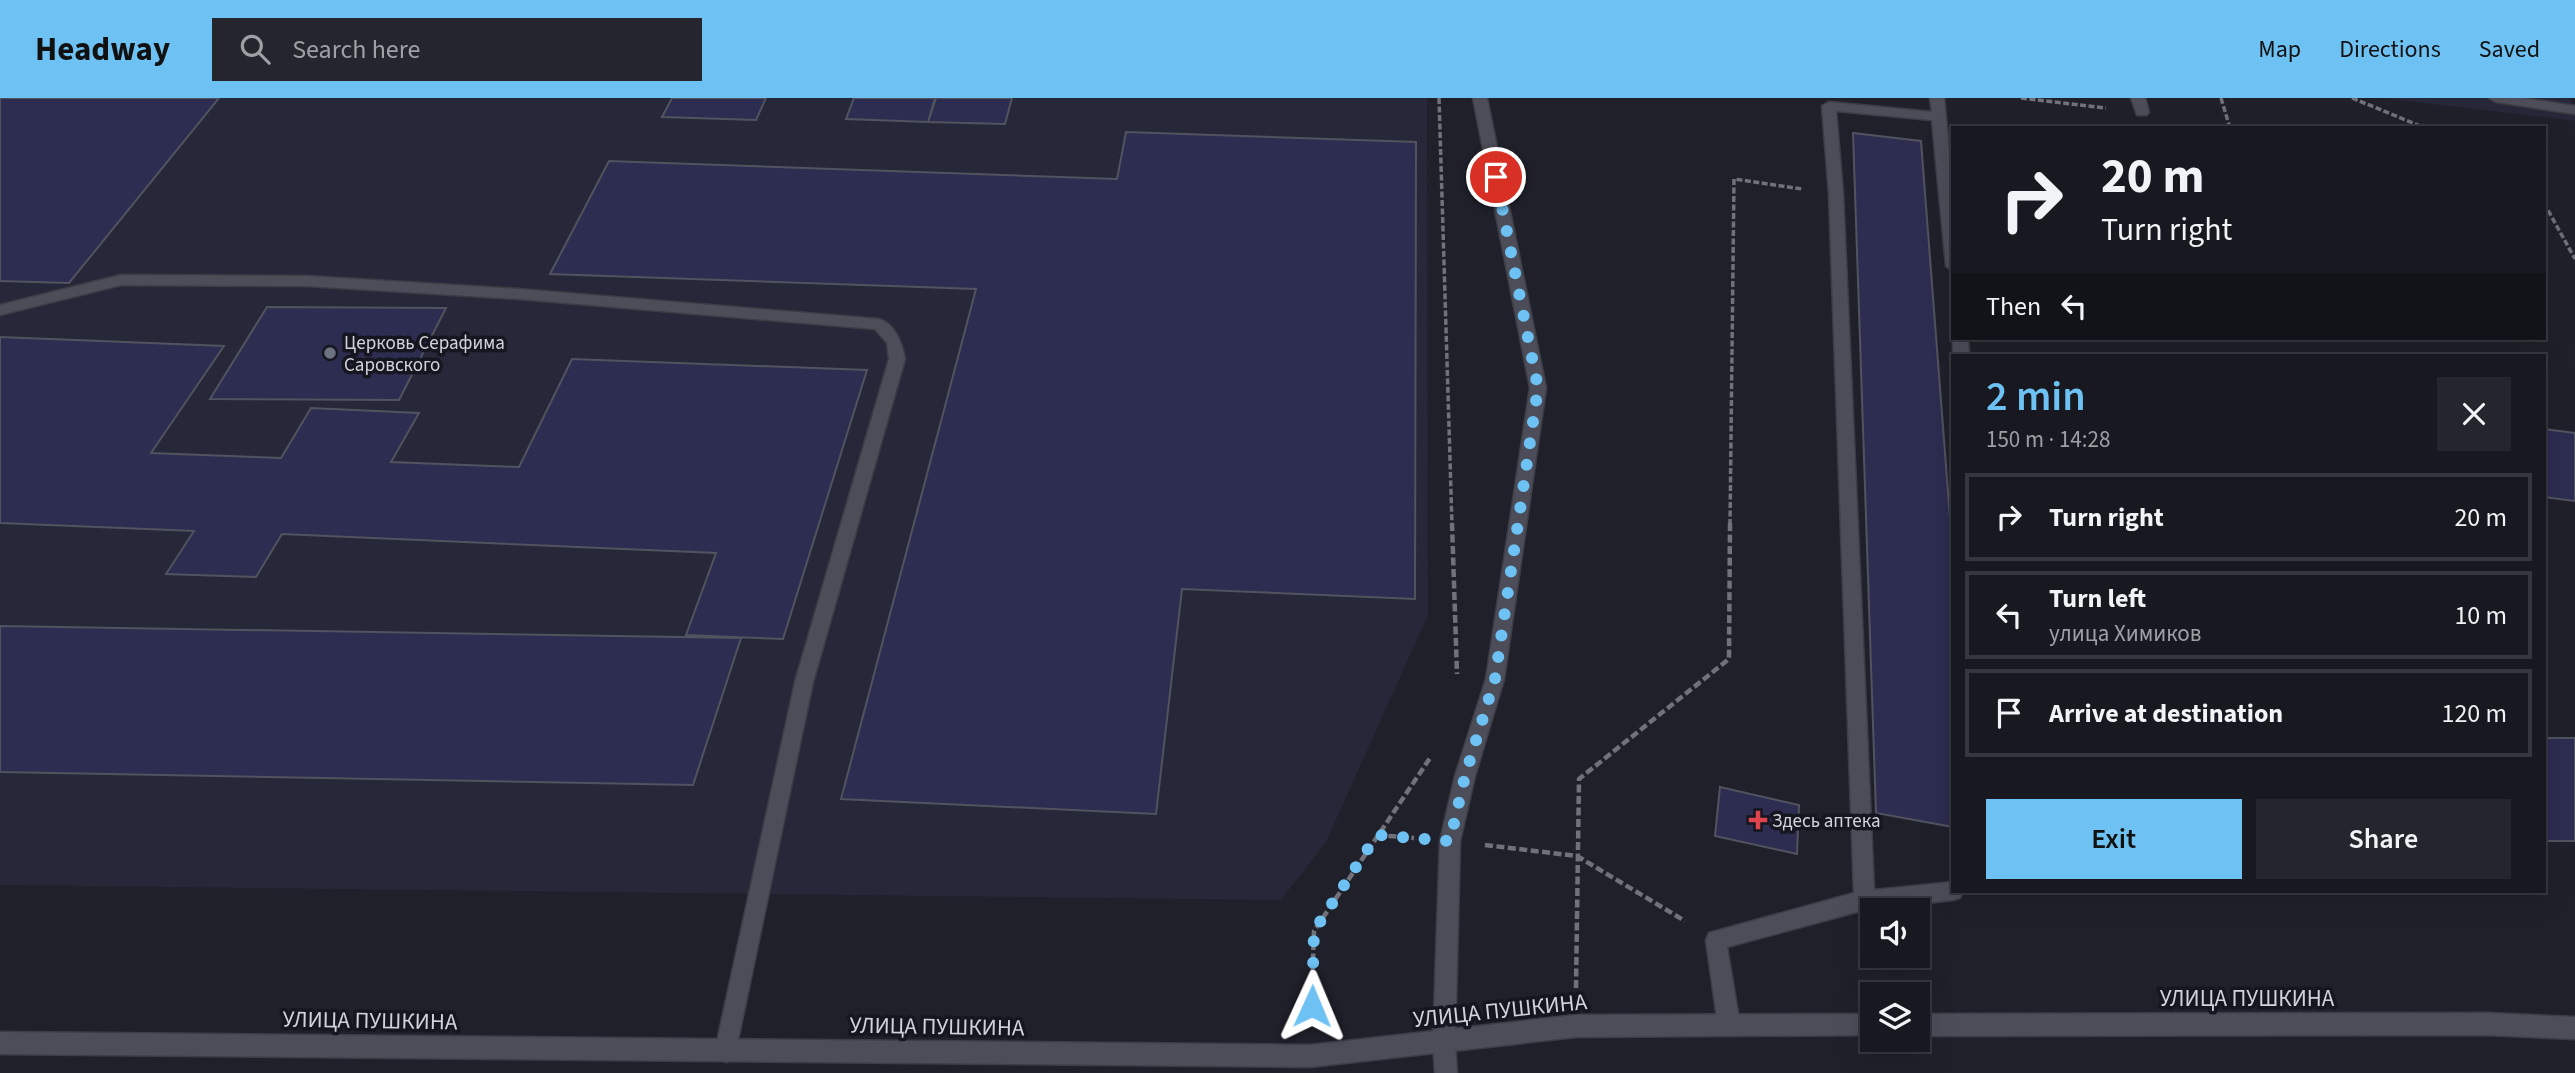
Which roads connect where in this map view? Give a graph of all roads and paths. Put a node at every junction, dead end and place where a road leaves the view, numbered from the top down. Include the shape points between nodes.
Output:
1 (1439, 98) edge
2 (1480, 98) edge
3 (1937, 98) edge
4 (2021, 98) edge
5 (2221, 98) edge
6 (2352, 98) edge
7 (2496, 98) edge
8 (2140, 105) edge
9 (2575, 110) edge
10 (1939, 117) junction
11 (2229, 126) edge
12 (2420, 126) edge
13 (1836, 194) junction
14 (2546, 207) edge
15 (1951, 245) edge
16 (2575, 259) edge
17 (0, 310) edge
18 (1457, 676) dead end
19 (1436, 749) dead end
20 (1377, 835) junction
21 (1450, 841) junction
22 (1577, 856) junction
23 (1951, 891) edge
24 (1864, 898) edge
25 (1884, 898) edge
26 (1860, 901) edge
27 (1716, 940) junction
28 (1729, 1025) junction
29 (1860, 1025) edge
30 (1930, 1025) edge
31 (1576, 1026) junction
32 (2575, 1028) edge
33 (1444, 1042) junction
34 (0, 1043) edge
35 (726, 1051) junction
36 (1310, 1056) junction
37 (1446, 1073) edge

1 - 18 path
2 - 21 street via 1538,388 1495,679
3 - 10 street
4 - 8 path
5 - 11 path
6 - 12 path
7 - 9 street
10 - 13 street via 1829,106
10 - 15 street
13 - 22 path via 1734,179 1729,659 1579,779
13 - 24 street
14 - 16 path
17 - 35 street via 121,280 307,281 519,293 879,324 894,341 897,359 804,681
19 - 20 path
20 - 21 path
20 - 36 path via 1314,931
21 - 22 path
21 - 33 street
22 - 27 path
22 - 31 path
23 - 25 street
26 - 27 street
27 - 28 street
28 - 29 street, УЛИЦА ПУШКИНА
28 - 31 street, УЛИЦА ПУШКИНА
30 - 32 street, УЛИЦА ПУШКИНА via 2487,1024
31 - 33 street, УЛИЦА ПУШКИНА
33 - 36 street, УЛИЦА ПУШКИНА
33 - 37 street
34 - 35 street, УЛИЦА ПУШКИНА
35 - 36 street, УЛИЦА ПУШКИНА

